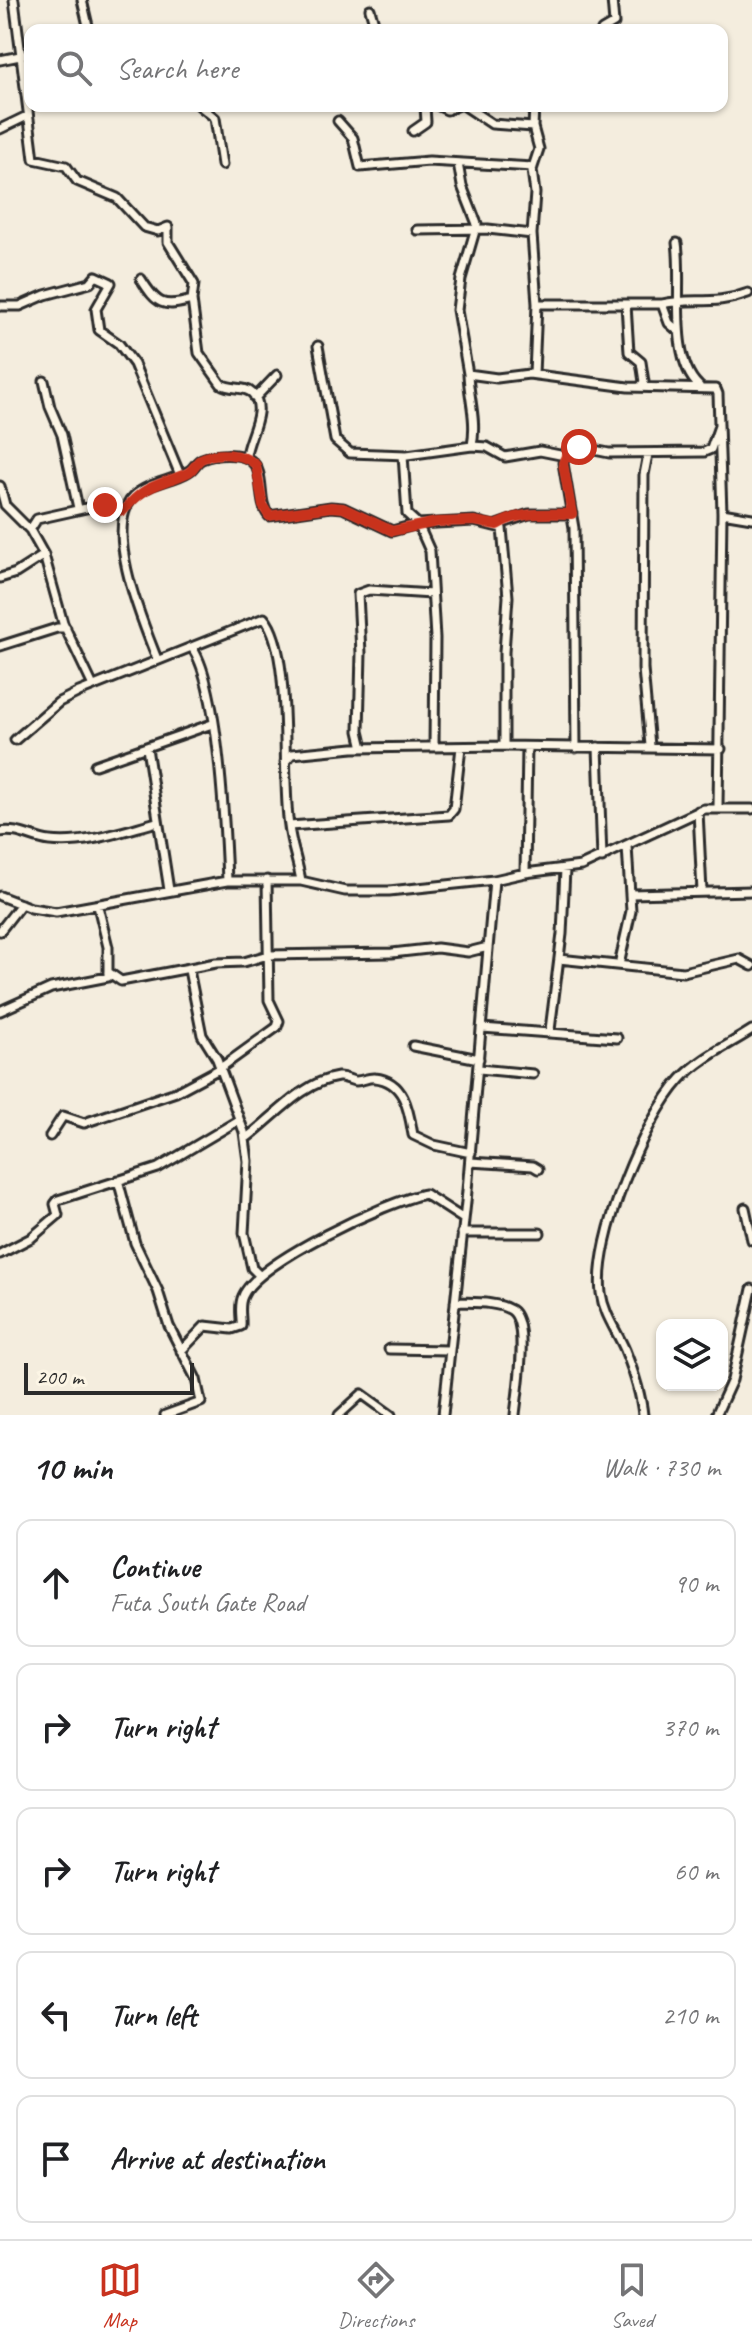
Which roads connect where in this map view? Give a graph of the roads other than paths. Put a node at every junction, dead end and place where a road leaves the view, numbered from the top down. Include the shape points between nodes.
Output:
1 (14, 0) edge
2 (82, 0) edge
3 (612, 0) edge
4 (370, 9) dead end
5 (88, 24) edge
6 (374, 24) edge
7 (612, 24) edge
8 (24, 55) edge
9 (20, 56) junction
10 (0, 60) edge
11 (24, 90) edge
12 (27, 112) edge
13 (208, 112) edge
14 (425, 112) edge
15 (475, 112) edge
16 (534, 112) edge
17 (27, 116) junction
18 (338, 121) dead end
19 (533, 127) junction
20 (0, 129) edge
21 (413, 131) dead end
22 (458, 163) junction
23 (222, 165) dead end
24 (533, 167) junction
25 (477, 229) junction
26 (417, 230) dead end
27 (532, 234) junction
28 (677, 243) dead end
29 (141, 279) dead end
30 (748, 293) dead end
31 (192, 300) junction
32 (679, 300) junction
33 (537, 304) junction
34 (662, 304) junction
35 (626, 305) junction
36 (0, 306) edge
37 (677, 330) junction
38 (318, 346) dead end
39 (468, 374) junction
40 (534, 374) junction
41 (277, 375) dead end
42 (44, 381) dead end
43 (699, 386) junction
44 (640, 387) junction
45 (255, 398) junction
46 (721, 421) junction
47 (472, 446) junction
48 (648, 454) junction
49 (403, 455) junction
50 (565, 456) junction
51 (246, 457) junction
52 (180, 475) junction
53 (0, 486) edge
54 (78, 508) junction
55 (123, 511) junction
56 (722, 513) junction
57 (572, 514) junction
58 (18, 515) junction
59 (752, 518) edge
60 (37, 519) junction
61 (418, 524) junction
62 (497, 525) junction
63 (30, 530) junction
64 (44, 555) junction
65 (0, 578) edge
66 (432, 594) junction
67 (66, 628) junction
68 (0, 646) edge
69 (193, 649) junction
70 (157, 659) junction
71 (93, 686) junction
72 (212, 724) junction
73 (15, 740) dead end
74 (504, 746) junction
75 (650, 746) junction
76 (434, 747) junction
77 (461, 747) junction
78 (527, 747) junction
79 (598, 747) junction
80 (147, 748) junction
81 (284, 748) junction
82 (363, 748) junction
83 (576, 748) junction
84 (721, 749) junction
85 (292, 754) junction
86 (285, 762) junction
87 (95, 765) dead end
88 (718, 807) junction
89 (752, 809) edge
90 (698, 811) junction
91 (157, 822) junction
92 (289, 826) junction
93 (0, 832) edge
94 (627, 846) junction
95 (602, 858) junction
96 (565, 869) junction
97 (525, 873) junction
98 (267, 880) junction
99 (494, 880) junction
100 (227, 881) junction
101 (301, 881) junction
102 (169, 890) junction
103 (752, 891) edge
104 (702, 892) junction
105 (631, 894) junction
106 (0, 896) edge
107 (21, 904) junction
108 (98, 906) junction
109 (0, 931) edge
110 (488, 947) junction
111 (268, 955) junction
112 (559, 959) junction
113 (619, 965) junction
114 (752, 966) edge
115 (189, 970) junction
116 (108, 972) junction
117 (0, 1011) edge
118 (482, 1028) junction
119 (550, 1030) junction
120 (752, 1030) edge
121 (617, 1038) dead end
122 (413, 1046) dead end
123 (479, 1059) junction
124 (219, 1069) junction
125 (479, 1069) junction
126 (533, 1074) dead end
127 (239, 1120) junction
128 (50, 1136) dead end
129 (245, 1139) junction
130 (471, 1153) junction
131 (470, 1162) junction
132 (538, 1169) dead end
133 (118, 1180) junction
134 (745, 1208) dead end
135 (462, 1218) junction
136 (462, 1233) junction
137 (540, 1233) dead end
138 (752, 1240) edge
139 (1, 1251) edge
140 (260, 1276) junction
141 (752, 1289) edge
142 (455, 1302) junction
143 (389, 1349) dead end
144 (449, 1350) junction
145 (181, 1351) junction
146 (165, 1415) edge
147 (339, 1415) edge
148 (391, 1415) edge
149 (443, 1415) edge
150 (515, 1415) edge
151 (643, 1415) edge
152 (716, 1415) edge

1 - 9 street
2 - 5 street
3 - 7 street
4 - 6 street
8 - 9 street
9 - 10 street
9 - 11 street
12 - 17 street
13 - 23 street via 215,118
14 - 21 street via 426,122
15 - 19 street via 504,127
16 - 19 street
17 - 20 street
17 - 31 street via 35,161 66,166 77,181 117,198 144,227 168,227 168,242 194,284
18 - 22 street via 353,138 360,167
19 - 24 street via 539,149
22 - 24 street
22 - 25 street
24 - 27 street
25 - 26 street
25 - 27 street
25 - 39 street via 457,310
27 - 33 street
28 - 32 street
29 - 31 street via 165,305
30 - 32 street via 710,303
31 - 45 street via 196,343 207,368 224,386 248,391
32 - 34 street
32 - 37 street
33 - 35 street
33 - 40 street
34 - 35 street
34 - 37 street
35 - 44 street via 629,352 641,362
36 - 52 street via 20,306 90,283 96,276 108,279 111,283 96,309 99,330 134,364
37 - 43 street via 683,358
38 - 49 street via 337,444 355,455
39 - 40 street
39 - 47 street via 467,393 476,423
40 - 44 street
41 - 45 street
42 - 54 street
43 - 44 street
43 - 46 street via 716,389
45 - 51 street via 258,414
46 - 48 street via 711,449
46 - 56 street
47 - 49 street
47 - 50 street via 505,457 540,451
48 - 50 street via 574,446
48 - 75 street via 643,669
49 - 61 street via 407,514
50 - 57 street
51 - 52 street via 205,458
51 - 61 street via 257,468 269,516 331,507 388,530
52 - 55 street via 135,494
53 - 58 street via 5,505
54 - 55 street via 105,505
54 - 60 street
55 - 70 street via 125,564
56 - 59 street
56 - 84 street
57 - 62 street via 529,514
57 - 83 street
58 - 60 street
58 - 63 street
60 - 63 street
61 - 62 street
61 - 66 street via 429,544
62 - 74 street via 505,536 508,597
63 - 64 street
64 - 65 street
64 - 67 street
66 - 76 street
66 - 82 street via 358,594
67 - 68 street
67 - 71 street
69 - 70 street
69 - 72 street via 206,678
69 - 81 street via 266,619 284,685
70 - 71 street
71 - 73 street via 59,702
72 - 80 street
72 - 100 street
74 - 77 street
74 - 78 street
75 - 79 street
75 - 84 street
76 - 77 street
76 - 82 street
77 - 92 street via 449,815
78 - 83 street
78 - 97 street
79 - 83 street
79 - 95 street
80 - 87 street
80 - 91 street
81 - 85 street
81 - 86 street
82 - 85 street
84 - 88 street
85 - 86 street
86 - 92 street
88 - 89 street
88 - 90 street
90 - 94 street
90 - 104 street
91 - 93 street via 74,841
91 - 102 street
92 - 101 street
94 - 95 street
94 - 105 street
95 - 96 street
96 - 97 street
96 - 112 street
97 - 99 street
98 - 100 street
98 - 101 street
98 - 111 street
99 - 101 street via 359,891
99 - 110 street
100 - 102 street
102 - 108 street
103 - 104 street
104 - 105 street
105 - 113 street
106 - 107 street
107 - 108 street via 56,912
107 - 109 street
108 - 116 street
110 - 111 street via 468,952 437,948
110 - 118 street
111 - 115 street
111 - 124 street via 269,1000 279,1023
112 - 113 street
112 - 119 street
113 - 114 street via 683,972 739,959
115 - 116 street via 121,981
115 - 124 street via 202,1035
116 - 117 street via 105,979 51,988
118 - 119 street
118 - 123 street
119 - 121 street
120 - 151 street via 685,1074 666,1098 645,1134 607,1229 601,1294 625,1350
122 - 123 street
123 - 125 street
124 - 127 street
124 - 128 street via 176,1092 107,1117 84,1123 63,1116
125 - 126 street
125 - 130 street
127 - 129 street
127 - 133 street via 158,1168
129 - 130 street via 298,1094 322,1082 374,1077 404,1097 413,1135
129 - 140 street via 244,1233 252,1268
130 - 131 street
131 - 132 street
131 - 135 street
133 - 139 street via 56,1202 58,1215 31,1238
133 - 145 street via 135,1243
134 - 138 street
135 - 136 street
135 - 140 street via 421,1195 331,1231
136 - 137 street
136 - 142 street
140 - 145 street via 243,1295 241,1326 205,1326
141 - 152 street via 732,1380
142 - 144 street
142 - 150 street via 505,1308 518,1318
143 - 144 street
144 - 149 street
145 - 146 street via 201,1402
147 - 148 street via 362,1394

